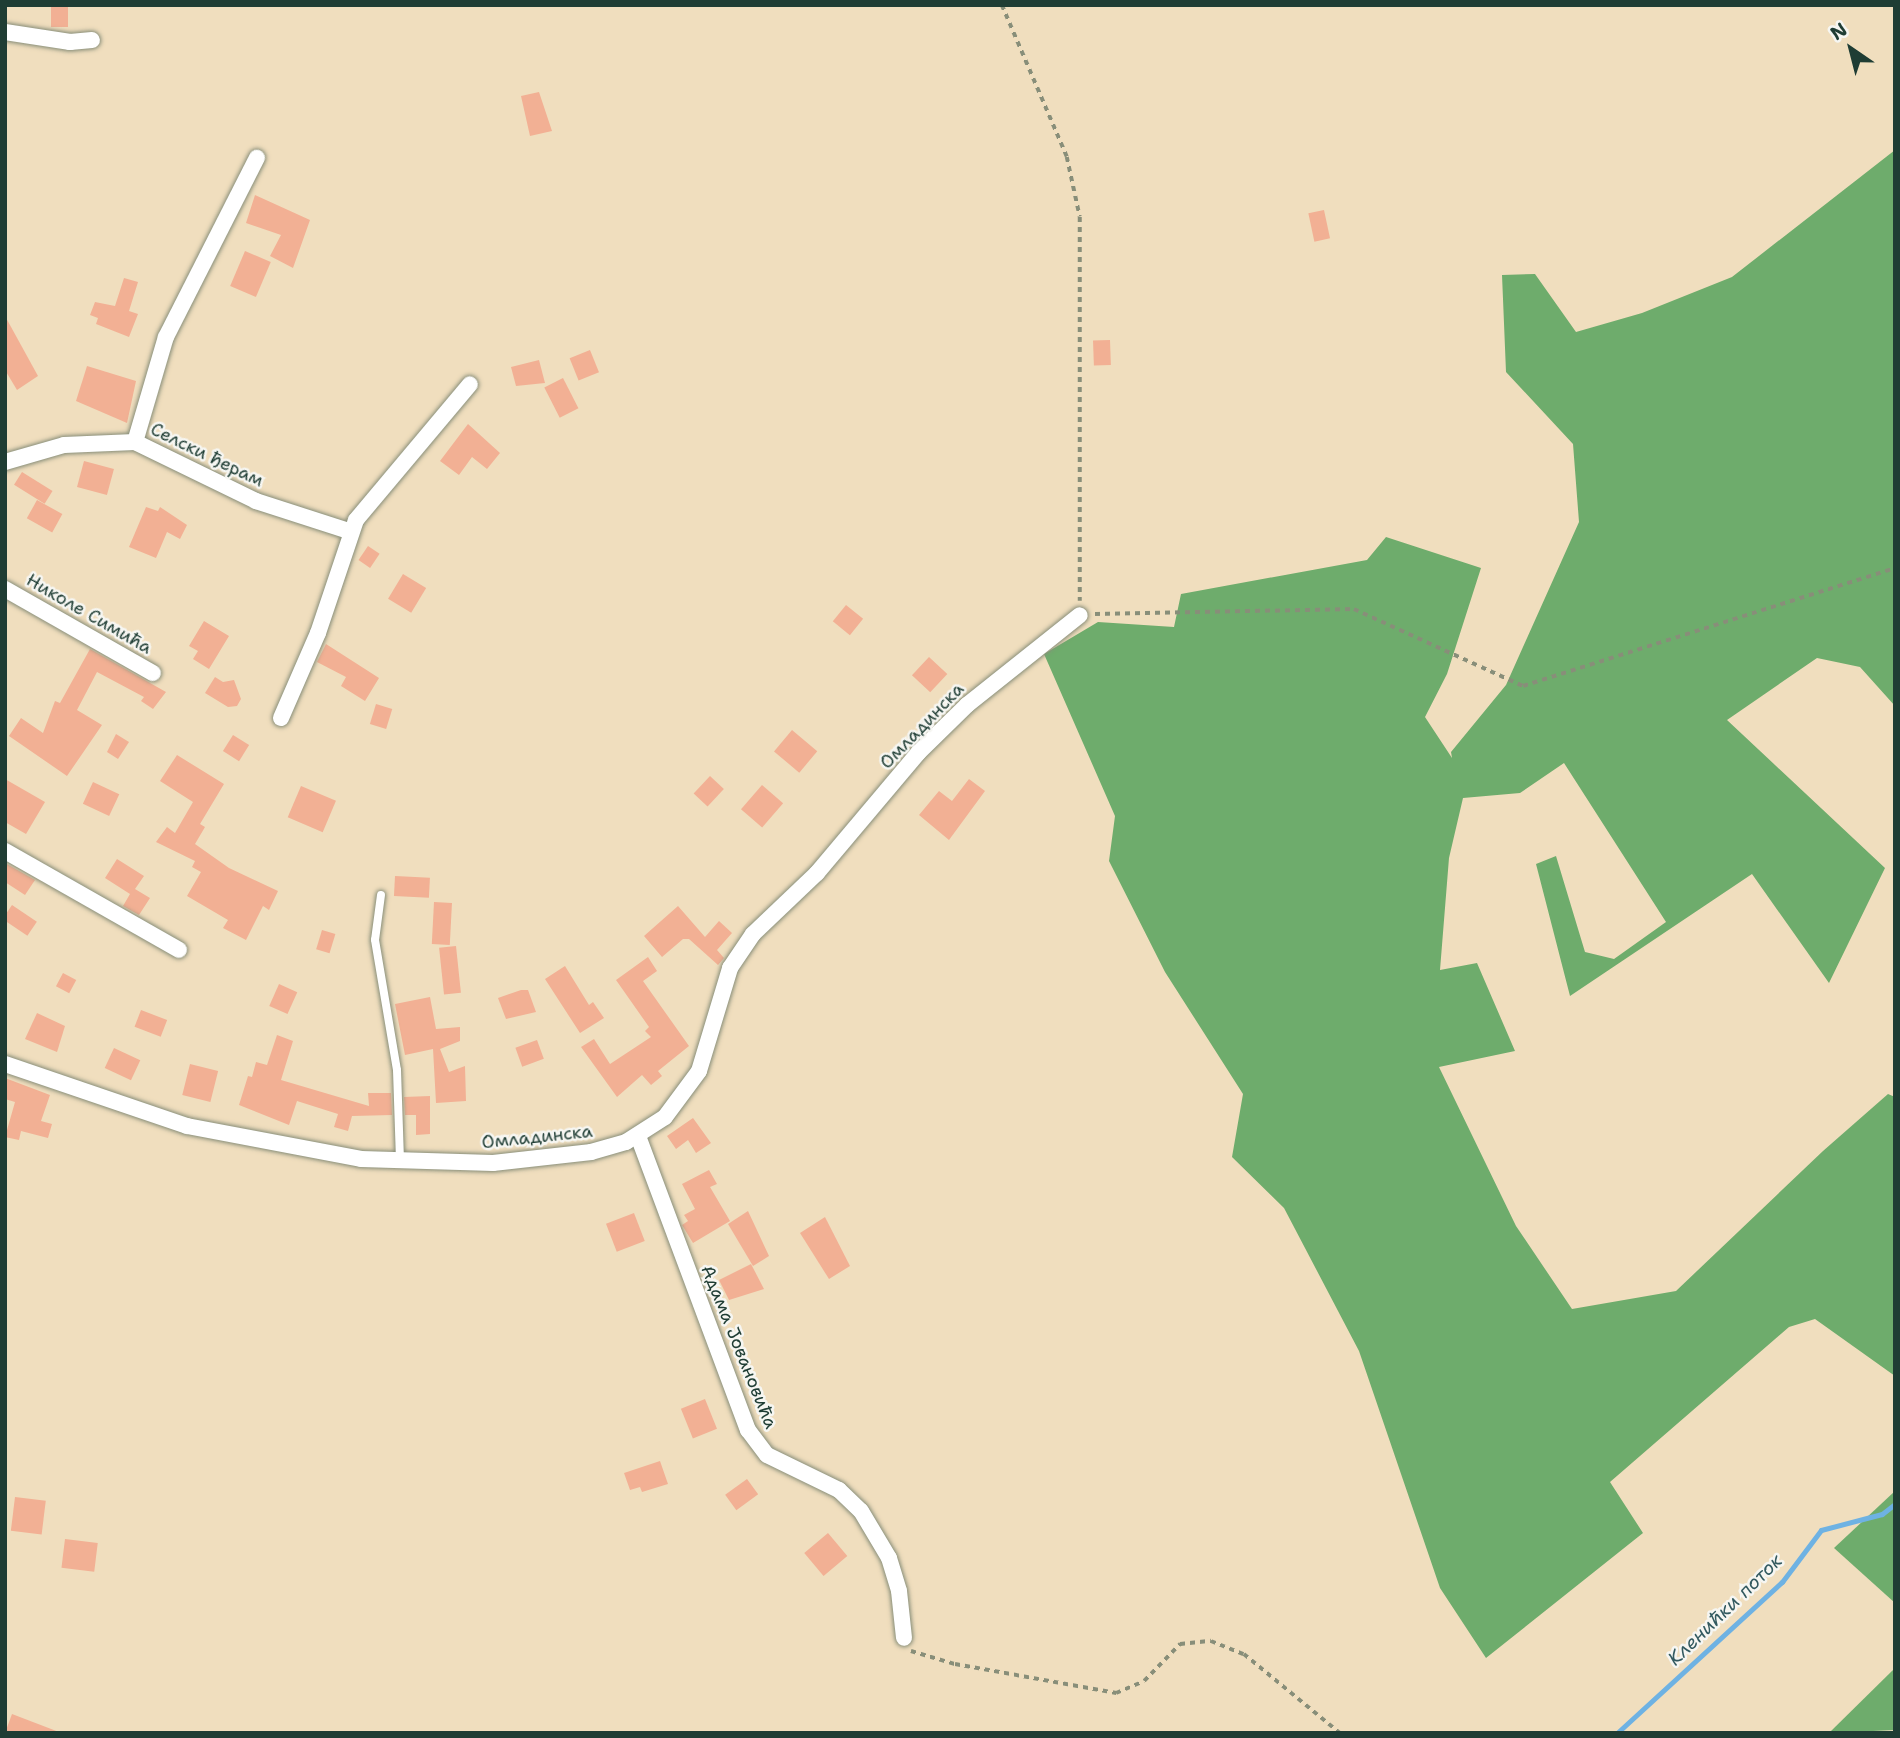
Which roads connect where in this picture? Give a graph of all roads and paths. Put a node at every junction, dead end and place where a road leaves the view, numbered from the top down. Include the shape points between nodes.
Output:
1 (1002, 5) edge
2 (5, 33) edge
3 (92, 40) dead end
4 (257, 158) dead end
5 (470, 384) dead end
6 (135, 442) junction
7 (5, 462) edge
8 (349, 531) junction
9 (1895, 568) edge
10 (5, 589) edge
11 (1080, 615) junction
12 (153, 673) dead end
13 (281, 718) dead end
14 (5, 851) edge
15 (381, 895) dead end
16 (179, 950) dead end
17 (5, 1064) edge
18 (638, 1136) junction
19 (400, 1161) junction
20 (904, 1638) joint
21 (1340, 1733) edge

1 - 11 path via 1067,157 1080,217
2 - 3 street via 70,42
4 - 6 street via 166,337
5 - 8 street
6 - 7 street, Селски ђерам via 64,445
6 - 8 street, Селски ђерам via 256,501
8 - 13 street via 318,634
9 - 11 path via 1523,686 1354,609
10 - 12 street, Николе Симића
11 - 18 street, Омладинска via 958,714 822,867 753,934 730,968 699,1070 674,1107
14 - 16 street
15 - 19 lane via 375,940 397,1070
17 - 19 street, Омладинска via 237,1139
18 - 19 street, Омладинска via 601,1150 542,1159
18 - 20 street, Адама Јовановића via 748,1430 766,1455 839,1490 861,1511 889,1558 900,1591
20 - 21 path via 907,1649 931,1659 1116,1693 1144,1681 1180,1644 1211,1641 1244,1654

